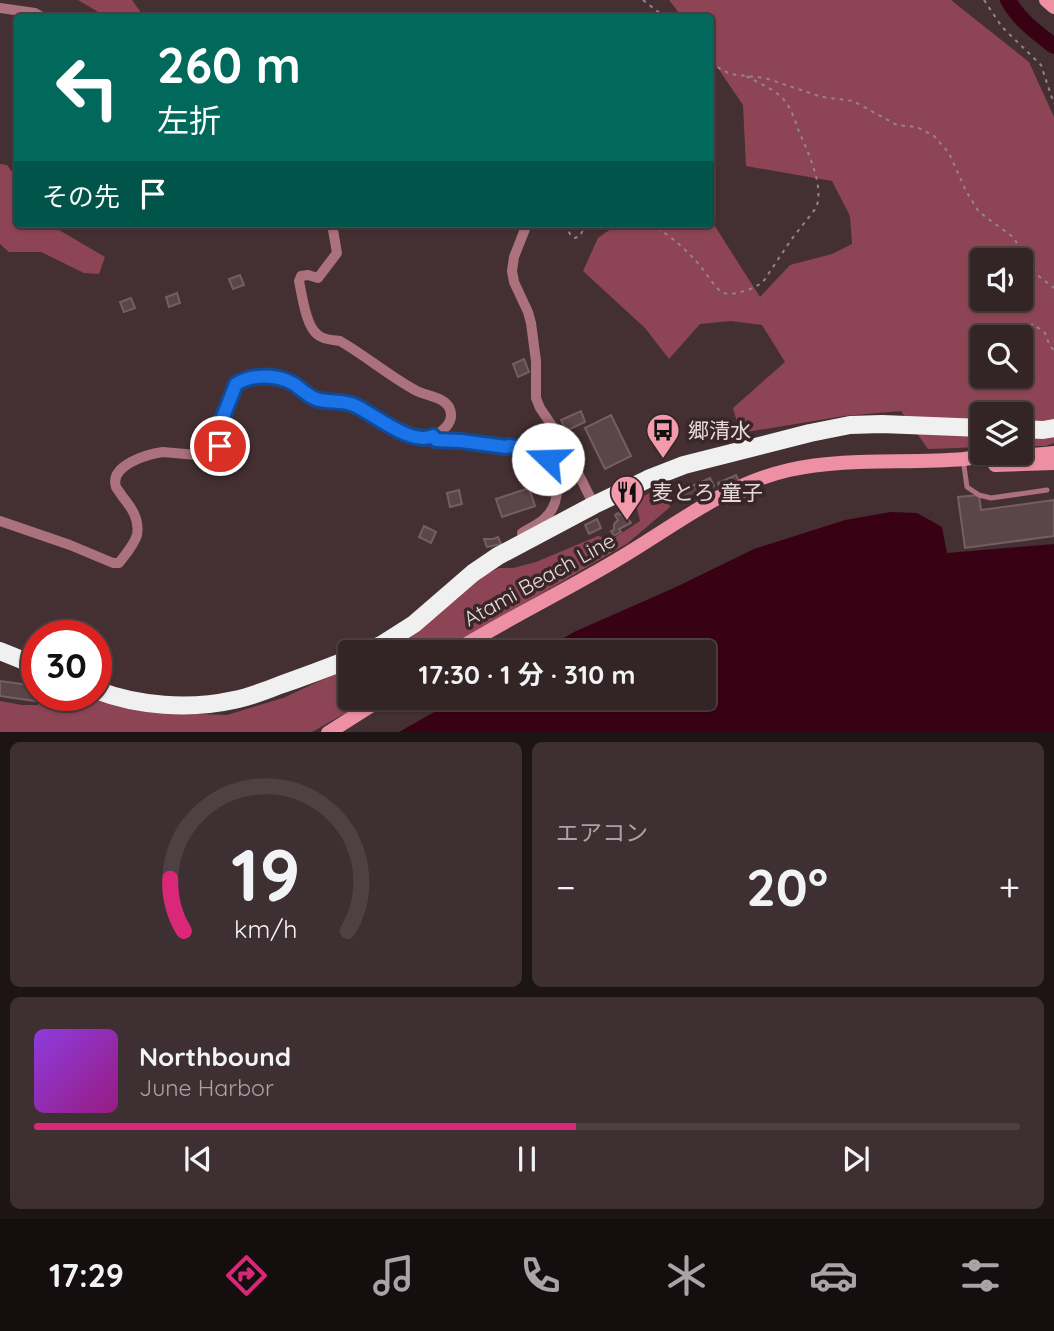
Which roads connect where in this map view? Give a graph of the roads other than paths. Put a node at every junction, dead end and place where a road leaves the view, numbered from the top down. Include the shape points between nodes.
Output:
1 (1046, 0) edge
2 (1054, 7) edge
3 (0, 8) edge
4 (37, 14) edge
5 (333, 228) edge
6 (525, 228) edge
7 (970, 428) edge
8 (1054, 428) edge
9 (1033, 430) edge
10 (433, 436) junction
11 (1054, 453) edge
12 (963, 459) junction
13 (1054, 463) edge
14 (1047, 490) dead end
15 (594, 505) junction
16 (0, 521) edge
17 (524, 543) junction
18 (388, 640) edge
19 (474, 640) edge
20 (0, 651) edge
21 (21, 660) edge
22 (338, 663) edge
23 (112, 695) edge
24 (364, 710) edge
25 (330, 732) edge

1 - 2 street
3 - 4 street
5 - 10 street via 337,253 318,278 301,276 299,281 310,325 318,336 340,341 416,391 443,400 451,419
6 - 15 street via 512,271 531,323 536,398
7 - 15 highway via 882,424 830,429 684,465
8 - 9 highway
10 - 16 street via 427,439 399,431 355,405 316,399 286,380 261,376 236,384 221,422 218,451 208,456 156,453 119,472 116,488 134,512 137,534 119,563
10 - 17 street via 436,440 537,451 548,459 557,481 555,502 547,517 522,533
11 - 12 street, Atami Beach Line
12 - 13 street, Atami Beach Line via 982,465
12 - 14 lane via 967,487 979,495 990,498
12 - 19 street, Atami Beach Line via 823,465 749,482
15 - 17 highway
17 - 18 highway via 473,573 414,624
20 - 21 highway
22 - 23 highway via 220,703 168,705
24 - 25 street

